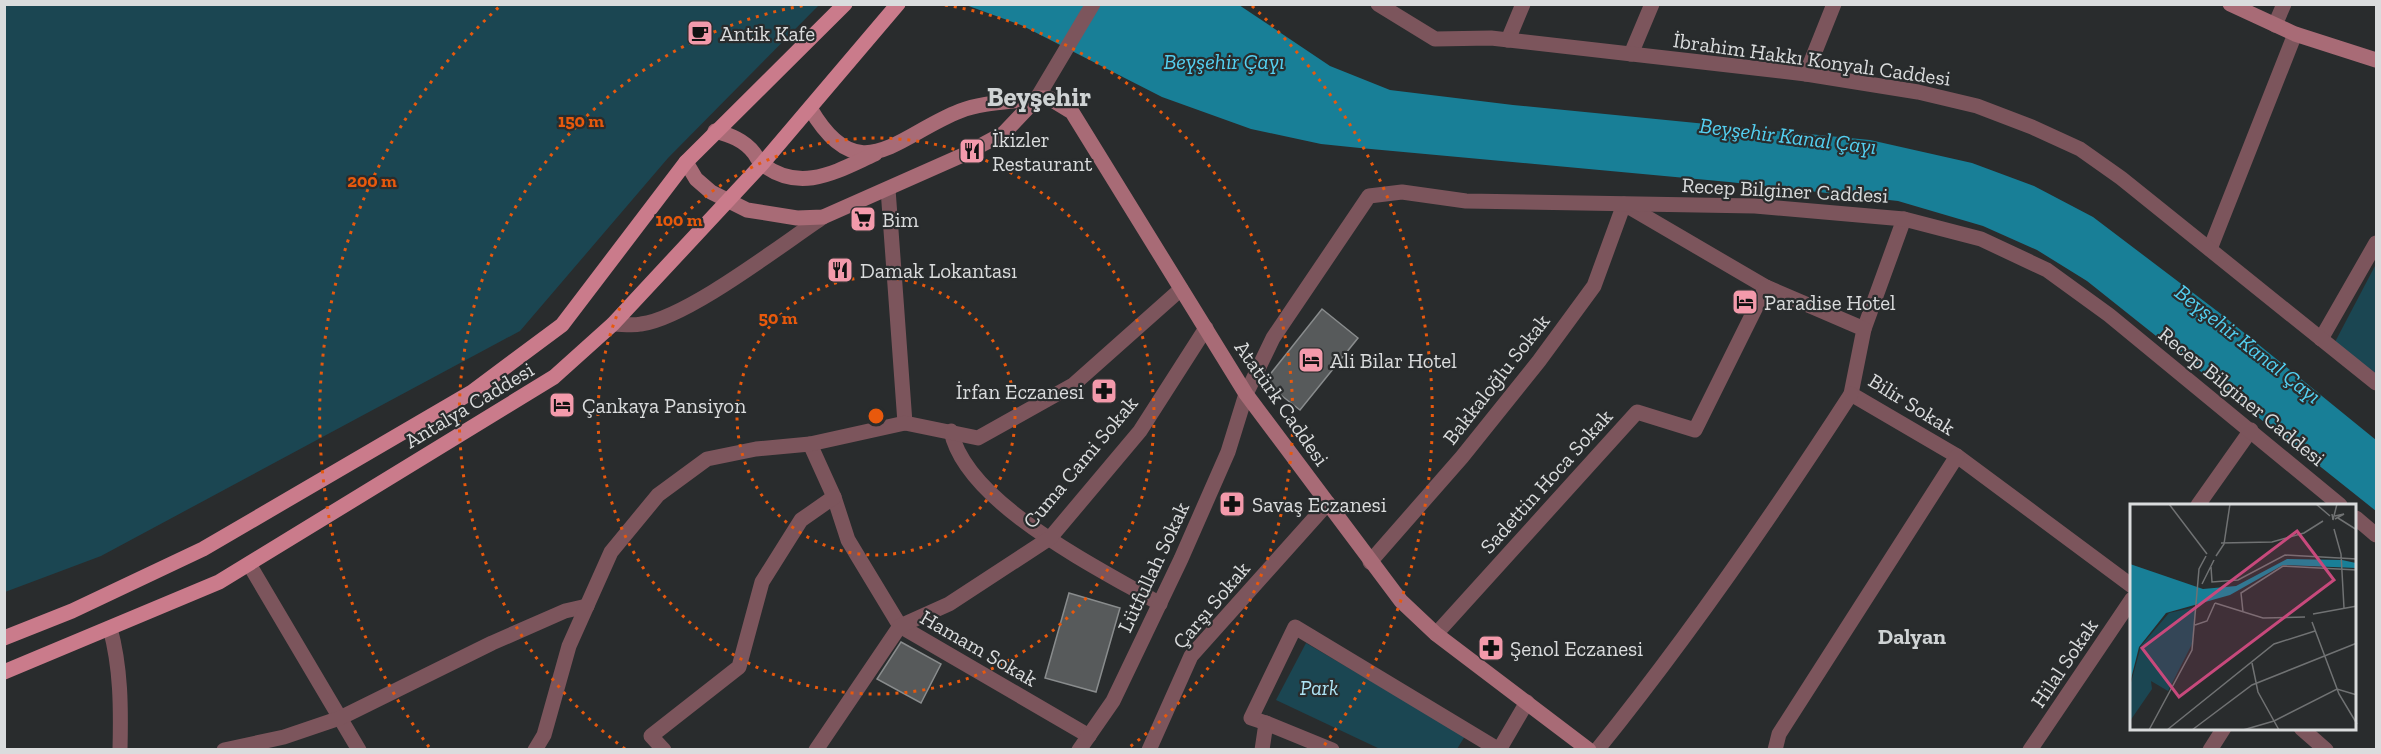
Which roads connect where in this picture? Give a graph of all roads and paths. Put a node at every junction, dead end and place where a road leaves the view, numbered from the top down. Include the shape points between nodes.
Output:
1 (845, 4) edge
2 (898, 4) edge
3 (1093, 4) edge
4 (1378, 4) edge
5 (1523, 4) edge
6 (1652, 4) edge
7 (1834, 4) edge
8 (2230, 4) edge
9 (2284, 4) edge
10 (2275, 25) junction
11 (2295, 34) junction
12 (1508, 40) junction
13 (1631, 54) junction
14 (2376, 60) edge
15 (1806, 74) junction
16 (1037, 98) junction
17 (810, 108) junction
18 (715, 131) junction
19 (878, 153) junction
20 (686, 162) junction
21 (762, 164) junction
22 (888, 189) junction
23 (726, 202) junction
24 (1624, 204) junction
25 (824, 217) junction
26 (1904, 219) junction
27 (2376, 243) edge
28 (2210, 249) junction
29 (1766, 287) junction
30 (1181, 289) junction
31 (613, 324) junction
32 (1206, 328) junction
33 (1864, 329) junction
34 (2321, 339) junction
35 (2376, 383) edge
36 (1246, 394) junction
37 (1851, 394) junction
38 (905, 423) junction
39 (2251, 430) junction
40 (951, 431) junction
41 (810, 444) junction
42 (1957, 456) junction
43 (834, 497) junction
44 (1328, 503) junction
45 (2199, 504) edge
46 (2339, 504) edge
47 (2357, 520) edge
48 (2376, 535) edge
49 (1050, 538) junction
50 (1370, 562) junction
51 (249, 564) junction
52 (2130, 585) edge
53 (2130, 602) edge
54 (1160, 604) junction
55 (587, 606) junction
56 (900, 626) junction
57 (110, 628) junction
58 (1436, 634) junction
59 (4, 638) edge
60 (4, 672) edge
61 (1527, 702) junction
62 (340, 718) junction
63 (1266, 723) junction
64 (2223, 730) edge
65 (2302, 730) edge
66 (1089, 736) junction
67 (120, 750) edge
68 (224, 750) edge
69 (359, 750) edge
70 (535, 750) edge
71 (664, 750) edge
72 (816, 750) edge
73 (1079, 750) edge
74 (1149, 750) edge
75 (1262, 750) edge
76 (1332, 750) edge
77 (1499, 750) edge
78 (1589, 750) edge
79 (1597, 750) edge
80 (1775, 750) edge
81 (2030, 750) edge
82 (2210, 750) edge
83 (2326, 750) edge

1 - 18 main road, Antalya Caddesi via 830,23
2 - 17 main road, Antalya Caddesi
3 - 16 street
4 - 12 street, İbrahim Hakkı Konyalı Caddesi via 1435,39
5 - 12 street
6 - 13 street
7 - 15 street
8 - 10 main road
9 - 10 street
10 - 11 main road
11 - 14 main road
11 - 28 street
12 - 13 street, İbrahim Hakkı Konyalı Caddesi
13 - 15 street, İbrahim Hakkı Konyalı Caddesi
15 - 28 street, İbrahim Hakkı Konyalı Caddesi via 1918,92 1977,106 2032,127 2088,154
16 - 19 main road, Atatürk Caddesi via 962,110
16 - 22 main road via 1004,133
16 - 30 main road, Atatürk Caddesi via 1060,102 1072,112
17 - 19 main road via 830,138 852,149
17 - 21 main road, Antalya Caddesi
18 - 20 main road, Antalya Caddesi
18 - 21 main road via 744,143
19 - 21 main road, Atatürk Caddesi via 818,179 800,179
20 - 23 main road via 703,186
20 - 59 main road, Antalya Caddesi via 562,325 472,392 203,549 72,611
21 - 23 main road, Antalya Caddesi
22 - 25 main road
22 - 38 street
23 - 25 main road via 770,215
23 - 31 main road, Antalya Caddesi
24 - 26 street, Recep Bilginer Caddesi via 1755,206
24 - 29 street
24 - 36 street, Recep Bilginer Caddesi via 1466,201 1402,192 1369,196 1274,338
24 - 50 street, Bakkaloğlu Sokak via 1594,286 1462,457
25 - 31 street via 671,315 641,324
26 - 33 street, Bilir Sokak
26 - 39 street, Recep Bilginer Caddesi via 1981,239 2047,270
27 - 34 street
28 - 34 street, İbrahim Hakkı Konyalı Caddesi
29 - 33 street
29 - 58 street, Sadettin Hoca Sokak via 1695,430 1637,412
30 - 32 main road, Atatürk Caddesi
30 - 40 street via 1073,385 978,438
31 - 51 main road, Antalya Caddesi via 555,377
32 - 36 main road, Atatürk Caddesi
32 - 49 street, Cuma Cami Sokak via 1140,431
33 - 37 street, Bilir Sokak
34 - 35 street, İbrahim Hakkı Konyalı Caddesi
36 - 44 main road, Atatürk Caddesi
36 - 54 street, Lütfullah Sokak via 1228,452
37 - 42 street, Bilir Sokak
37 - 79 street via 1752,544
38 - 40 street
38 - 41 street
39 - 45 street
39 - 46 street, Recep Bilginer Caddesi
40 - 49 street via 959,455 977,481 1004,506
41 - 43 street, Hamam Sokak
41 - 55 street via 707,459 658,495 611,552
42 - 52 street, Bilir Sokak
42 - 80 street via 1779,734
43 - 56 street, Hamam Sokak via 848,540
43 - 71 street via 801,520 762,582 740,667 651,736
44 - 50 main road, Atatürk Caddesi
44 - 74 street, Çarşı Sokak via 1191,656
47 - 48 street
49 - 54 street
49 - 56 street, Cuma Cami Sokak via 949,604
50 - 58 main road, Atatürk Caddesi via 1401,601
51 - 57 main road, Antalya Caddesi via 219,582
51 - 62 street
53 - 81 street, Hilal Sokak
54 - 66 street, Lütfullah Sokak via 1113,701
55 - 62 street via 565,611 492,643
55 - 70 street via 569,646 544,735
56 - 66 street, Hamam Sokak
56 - 72 street
57 - 60 main road, Antalya Caddesi
57 - 67 street via 119,672
58 - 61 main road, Atatürk Caddesi
61 - 77 street
61 - 78 main road, Atatürk Caddesi
62 - 68 street via 284,737
62 - 69 street
63 - 75 street
63 - 76 street
63 - 77 street via 1251,718 1294,627
64 - 82 street
65 - 83 street
66 - 73 street, Lütfullah Sokak

